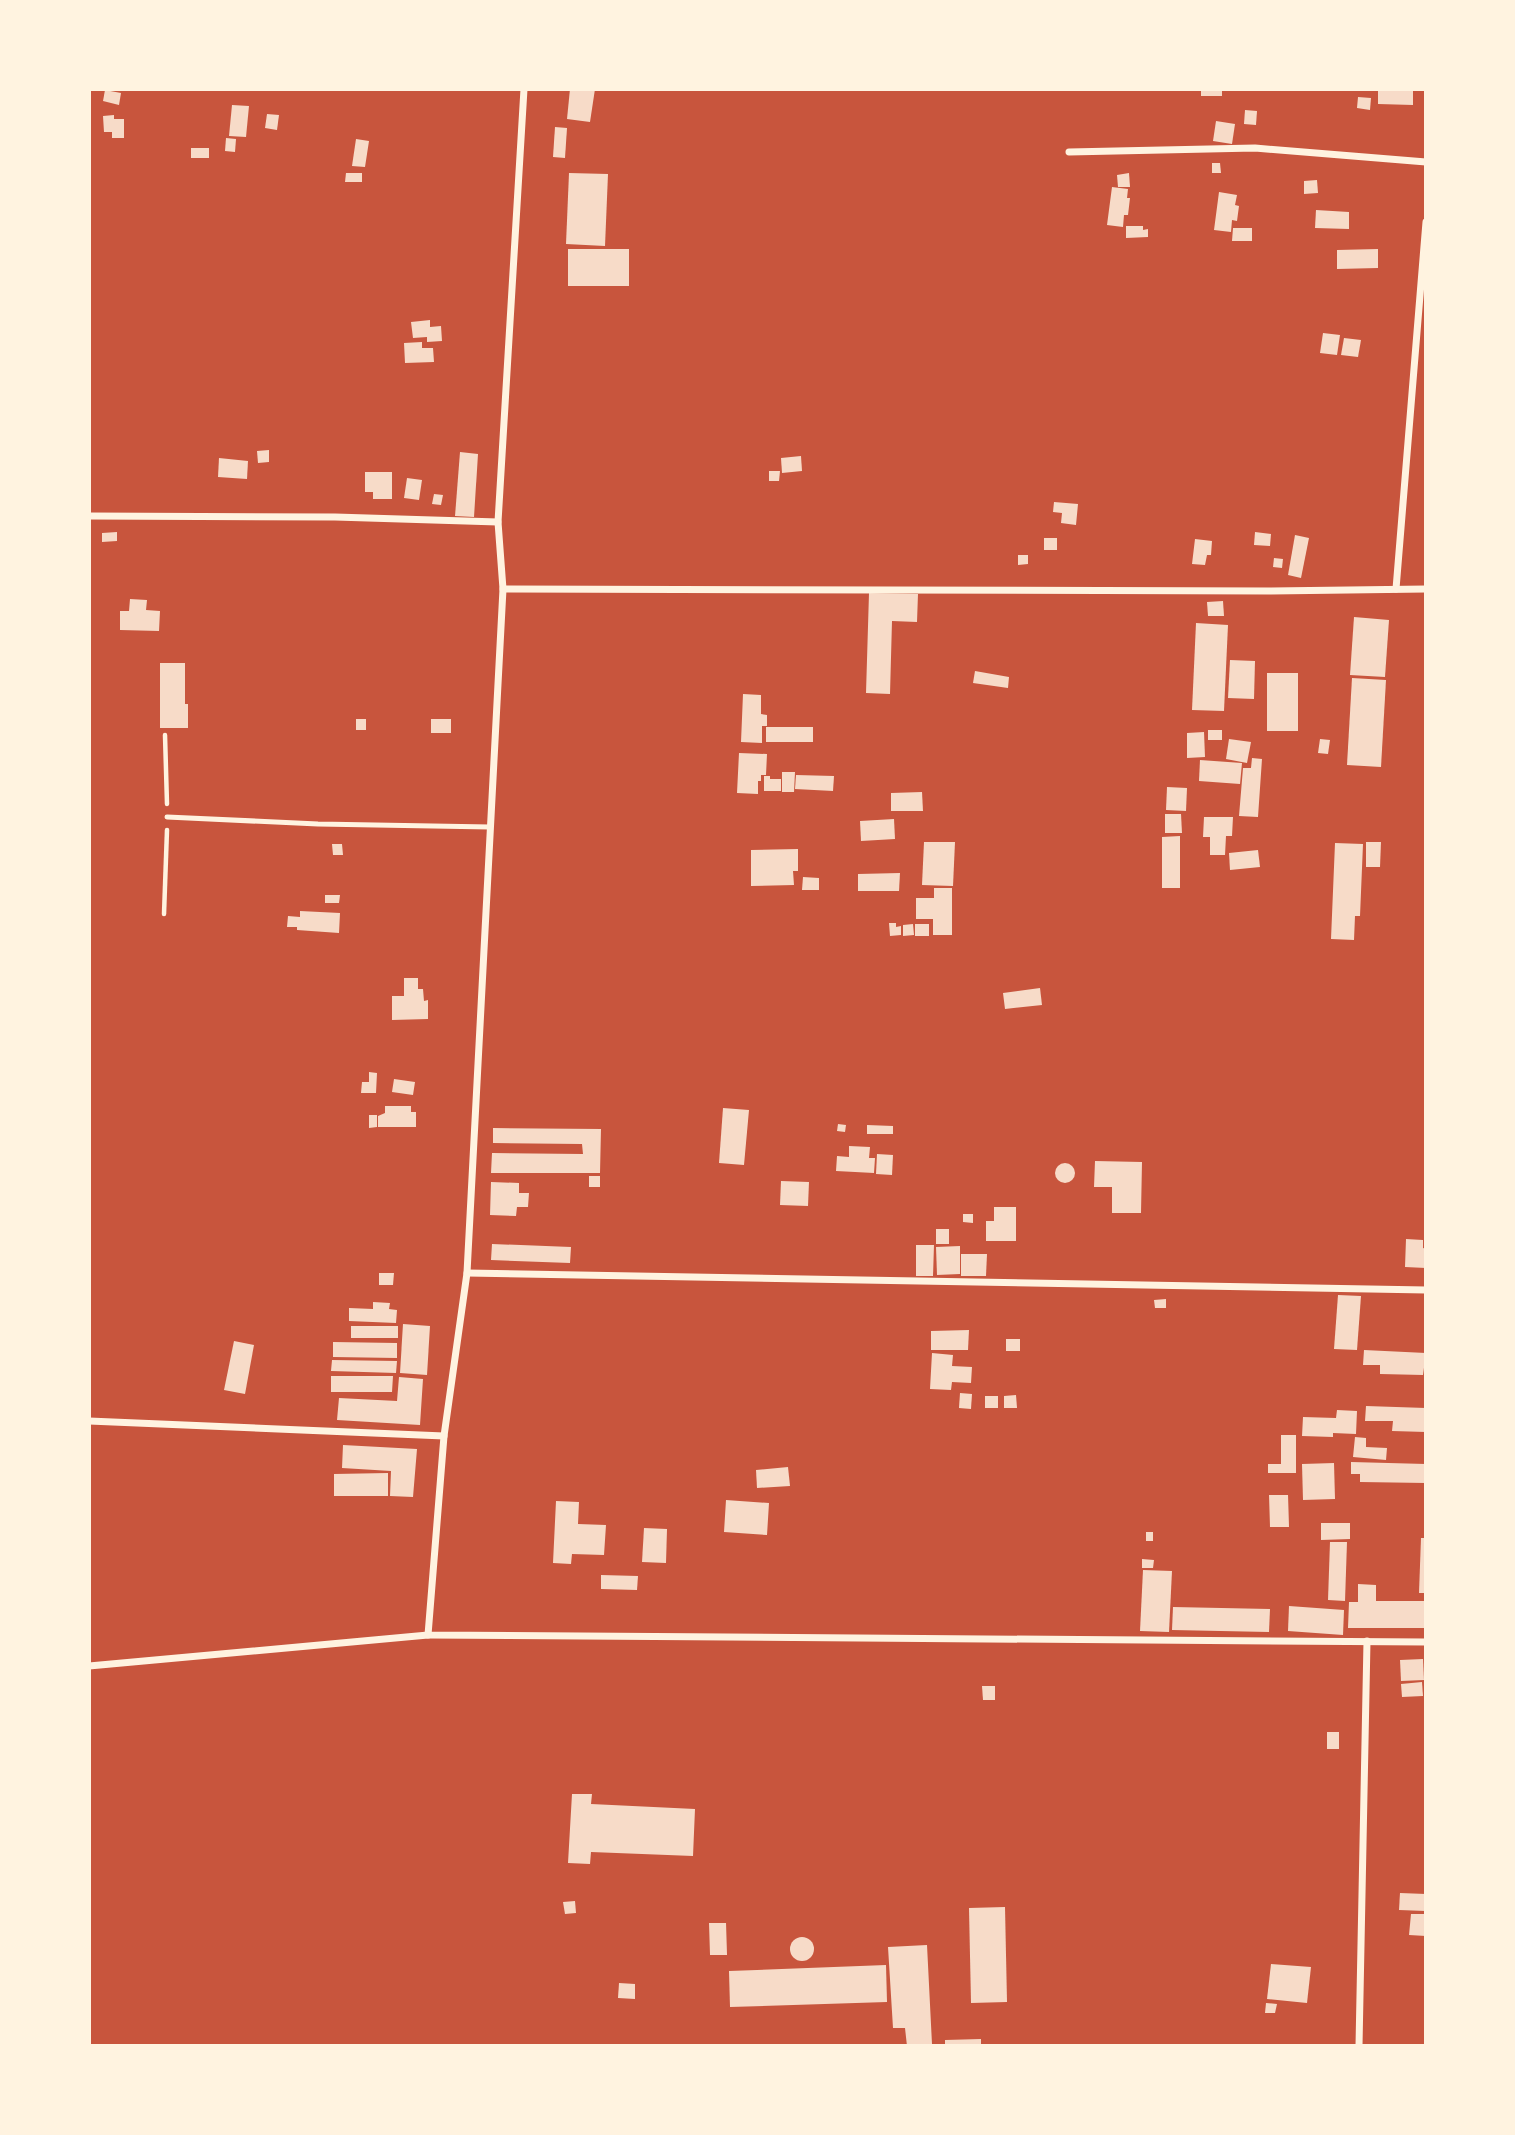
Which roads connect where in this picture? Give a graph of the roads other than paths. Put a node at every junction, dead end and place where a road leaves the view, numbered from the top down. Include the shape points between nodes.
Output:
1 (524, 89) edge
2 (1069, 152) dead end
3 (1426, 162) edge
4 (1426, 222) edge
5 (89, 516) edge
6 (498, 522) junction
7 (503, 589) junction
8 (1396, 589) junction
9 (1426, 589) edge
10 (167, 817) dead end
11 (490, 827) junction
12 (467, 1273) junction
13 (1426, 1290) edge
14 (89, 1421) edge
15 (444, 1436) junction
16 (428, 1635) junction
17 (1367, 1642) junction
18 (1426, 1642) edge
19 (89, 1666) edge
20 (1359, 2046) edge

1 - 6 street
2 - 3 street via 1255,148
4 - 8 street
5 - 6 street
6 - 7 street
7 - 8 street
7 - 11 street
8 - 9 street
10 - 11 lane
11 - 12 street
12 - 13 street
12 - 15 street
14 - 15 street
15 - 16 street
16 - 17 street
16 - 19 street
17 - 18 street
17 - 20 street

